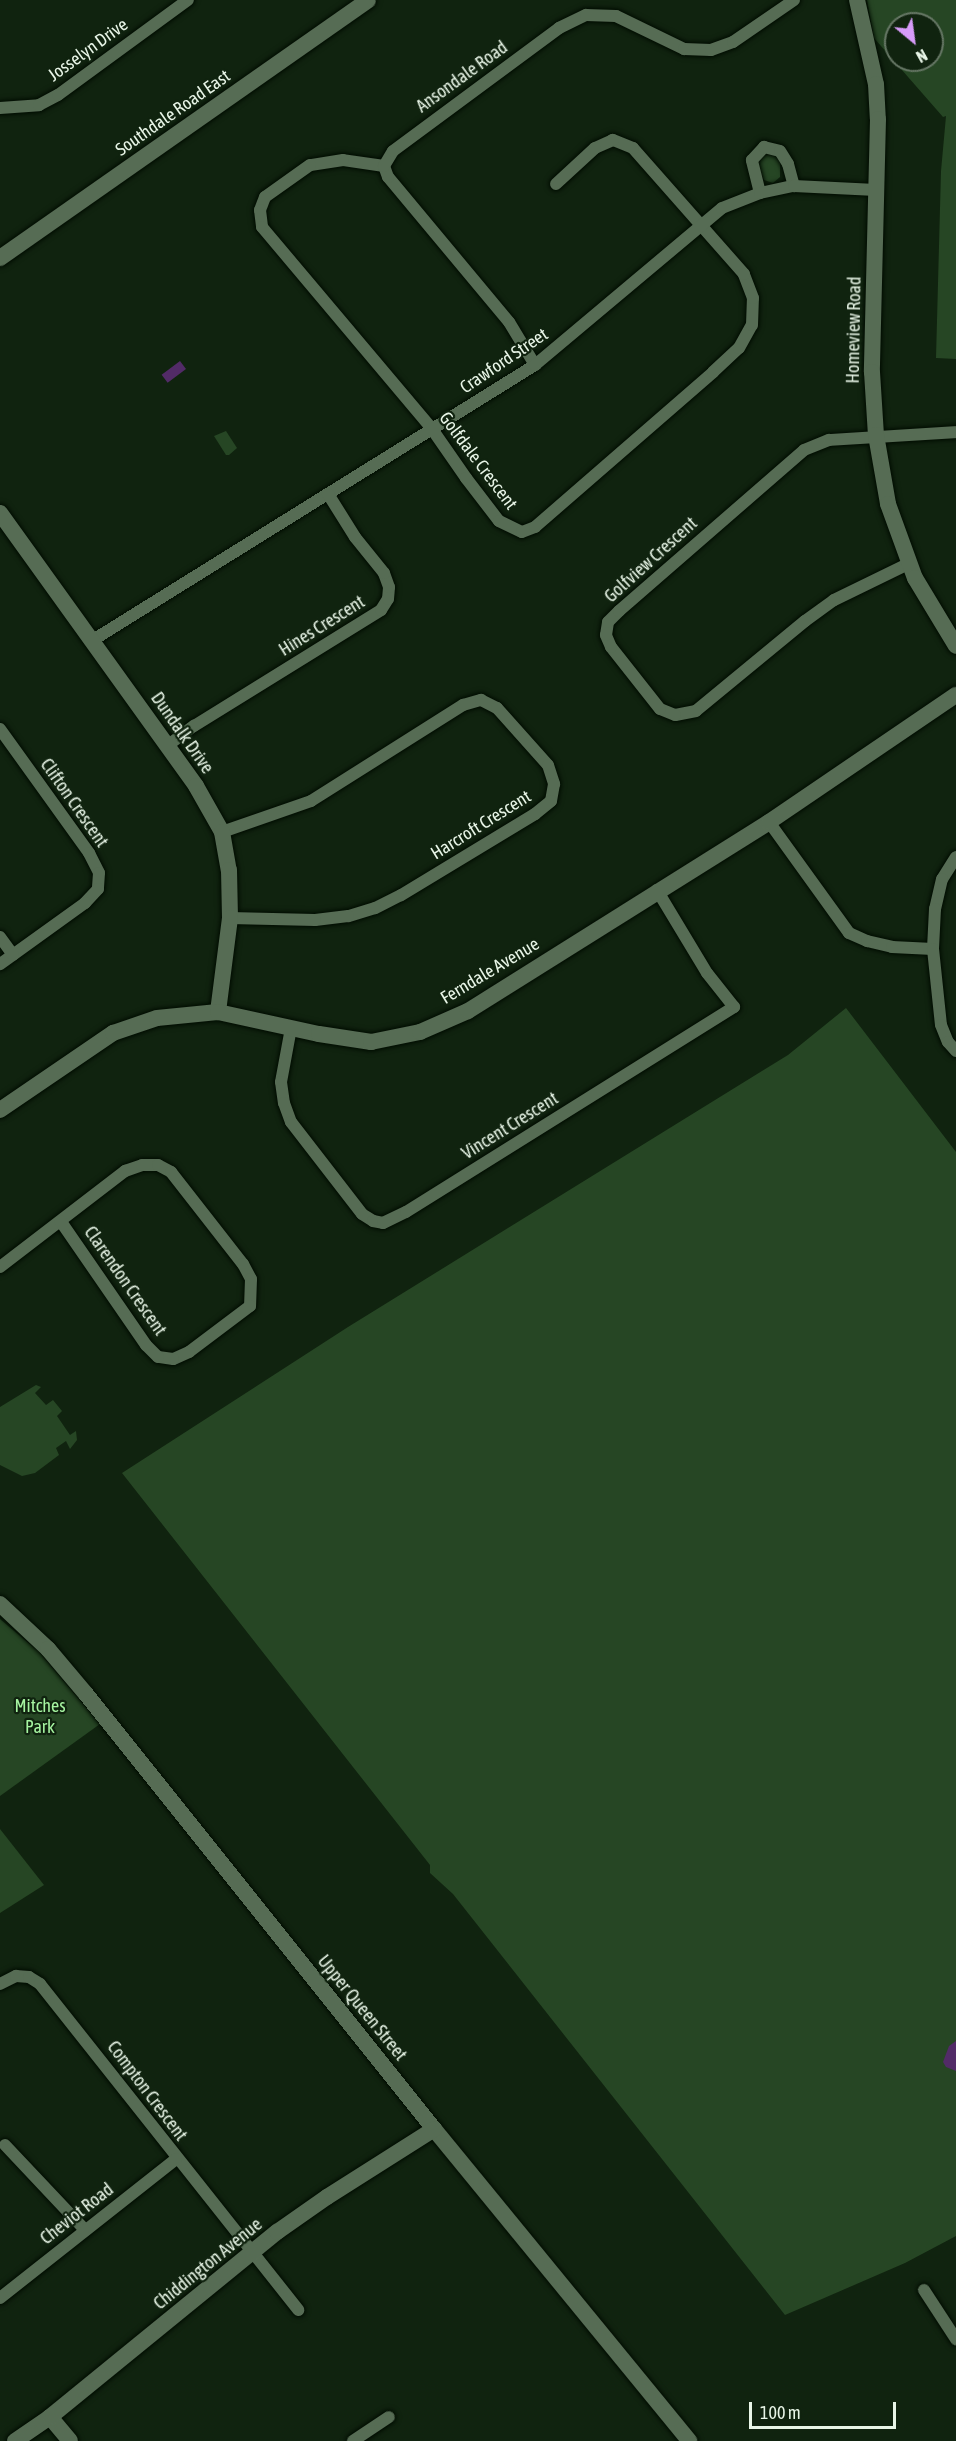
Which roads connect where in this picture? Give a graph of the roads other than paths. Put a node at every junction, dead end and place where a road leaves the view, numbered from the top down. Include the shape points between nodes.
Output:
1 (188, 0) edge
2 (369, 0) edge
3 (794, 0) edge
4 (857, 0) edge
5 (0, 108) edge
6 (384, 166) junction
7 (556, 184) dead end
8 (794, 186) junction
9 (876, 190) junction
10 (760, 193) junction
11 (701, 226) junction
12 (0, 258) edge
13 (535, 365) junction
14 (432, 429) junction
15 (956, 432) edge
16 (876, 435) junction
17 (328, 494) junction
18 (0, 513) edge
19 (910, 563) junction
20 (93, 640) junction
21 (956, 646) edge
22 (956, 694) edge
23 (0, 729) edge
24 (167, 746) junction
25 (769, 822) junction
26 (222, 832) junction
27 (956, 857) edge
28 (657, 890) junction
29 (230, 918) junction
30 (0, 937) edge
31 (933, 950) junction
32 (13, 955) junction
33 (0, 964) edge
34 (218, 1012) junction
35 (291, 1028) junction
36 (956, 1051) edge
37 (0, 1110) edge
38 (61, 1222) junction
39 (0, 1267) edge
40 (0, 1604) edge
41 (0, 1984) edge
42 (434, 2129) junction
43 (5, 2145) dead end
44 (176, 2159) junction
45 (85, 2230) junction
46 (252, 2254) junction
47 (924, 2290) dead end
48 (0, 2298) edge
49 (298, 2310) dead end
50 (956, 2339) edge
51 (50, 2417) junction
52 (389, 2417) dead end
53 (15, 2441) edge
54 (70, 2441) edge
55 (353, 2441) edge
56 (689, 2441) edge

1 - 5 street, Josselyn Drive via 39,105
2 - 12 street, Southdale Road East
3 - 6 street, Ansondale Road via 733,42 711,50 684,49 616,16 586,15 559,28 417,132 393,151
4 - 9 street, Homeview Road via 876,84
6 - 13 street via 398,191 509,322
6 - 14 street, Golfdale Crescent via 343,160 310,165 265,198 260,210 262,227
7 - 11 street, Golfdale Crescent via 595,148 613,140 633,148
8 - 9 street, Crawford Street
8 - 10 street, Crawford Street
8 - 10 street via 780,151 764,147 752,160
9 - 16 street, Homeview Road via 872,372
10 - 11 street, Crawford Street via 722,208
11 - 13 street, Crawford Street
11 - 14 street, Golfdale Crescent via 744,274 753,298 752,325 739,348 535,527 522,532 499,521
13 - 14 street, Crawford Street
14 - 17 street, Crawford Street
15 - 16 street
16 - 19 street, Homeview Road via 888,504
16 - 19 street, Golfview Crescent via 829,440 804,450 619,611 608,622 606,635 611,647 660,709 675,715 696,711 834,600
17 - 20 street, Crawford Street
17 - 24 street, Hines Crescent via 384,573 388,599 372,616
18 - 20 street, Dundalk Drive
19 - 21 street, Homeview Road
20 - 24 street, Dundalk Drive
22 - 25 street, Ferndale Avenue
23 - 32 street, Clifton Crescent via 89,853 99,873 98,889 85,903
24 - 26 street, Dundalk Drive
25 - 28 street, Ferndale Avenue
25 - 31 street via 849,933 892,947
26 - 29 street, Dundalk Drive via 229,870
26 - 29 street, Harcroft Crescent via 311,801 463,705 481,700 497,708 548,765 554,784 551,801 535,814 375,908 315,920
27 - 31 street via 942,879 935,909
28 - 35 street, Ferndale Avenue via 468,1011 420,1032 371,1042
28 - 35 street, Vincent Crescent via 707,973 734,1007 406,1212 383,1222 362,1214 291,1122 281,1082
29 - 34 street, Dundalk Drive
30 - 32 street
31 - 36 street via 941,1025
32 - 33 street, Clifton Crescent
34 - 35 street, Ferndale Avenue
34 - 37 street, Ferndale Avenue via 156,1018 113,1033
38 - 38 street, Clarendon Crescent via 158,1357 173,1359 189,1352 250,1306 251,1279 243,1264 171,1172 158,1165 142,1165 125,1172
38 - 39 street, Clarendon Crescent
40 - 42 street, Upper Queen Street via 48,1649 86,1694
41 - 44 street, Compton Crescent via 16,1976 29,1977 40,1984
42 - 46 street, Chiddington Avenue via 327,2197
42 - 56 street, Upper Queen Street
43 - 45 street
44 - 45 street, Cheviot Road
44 - 46 street, Compton Crescent
45 - 48 street, Cheviot Road
46 - 49 street, Compton Crescent
46 - 51 street, Chiddington Avenue
47 - 50 street
51 - 53 street, Chiddington Avenue
51 - 54 street
52 - 55 street

